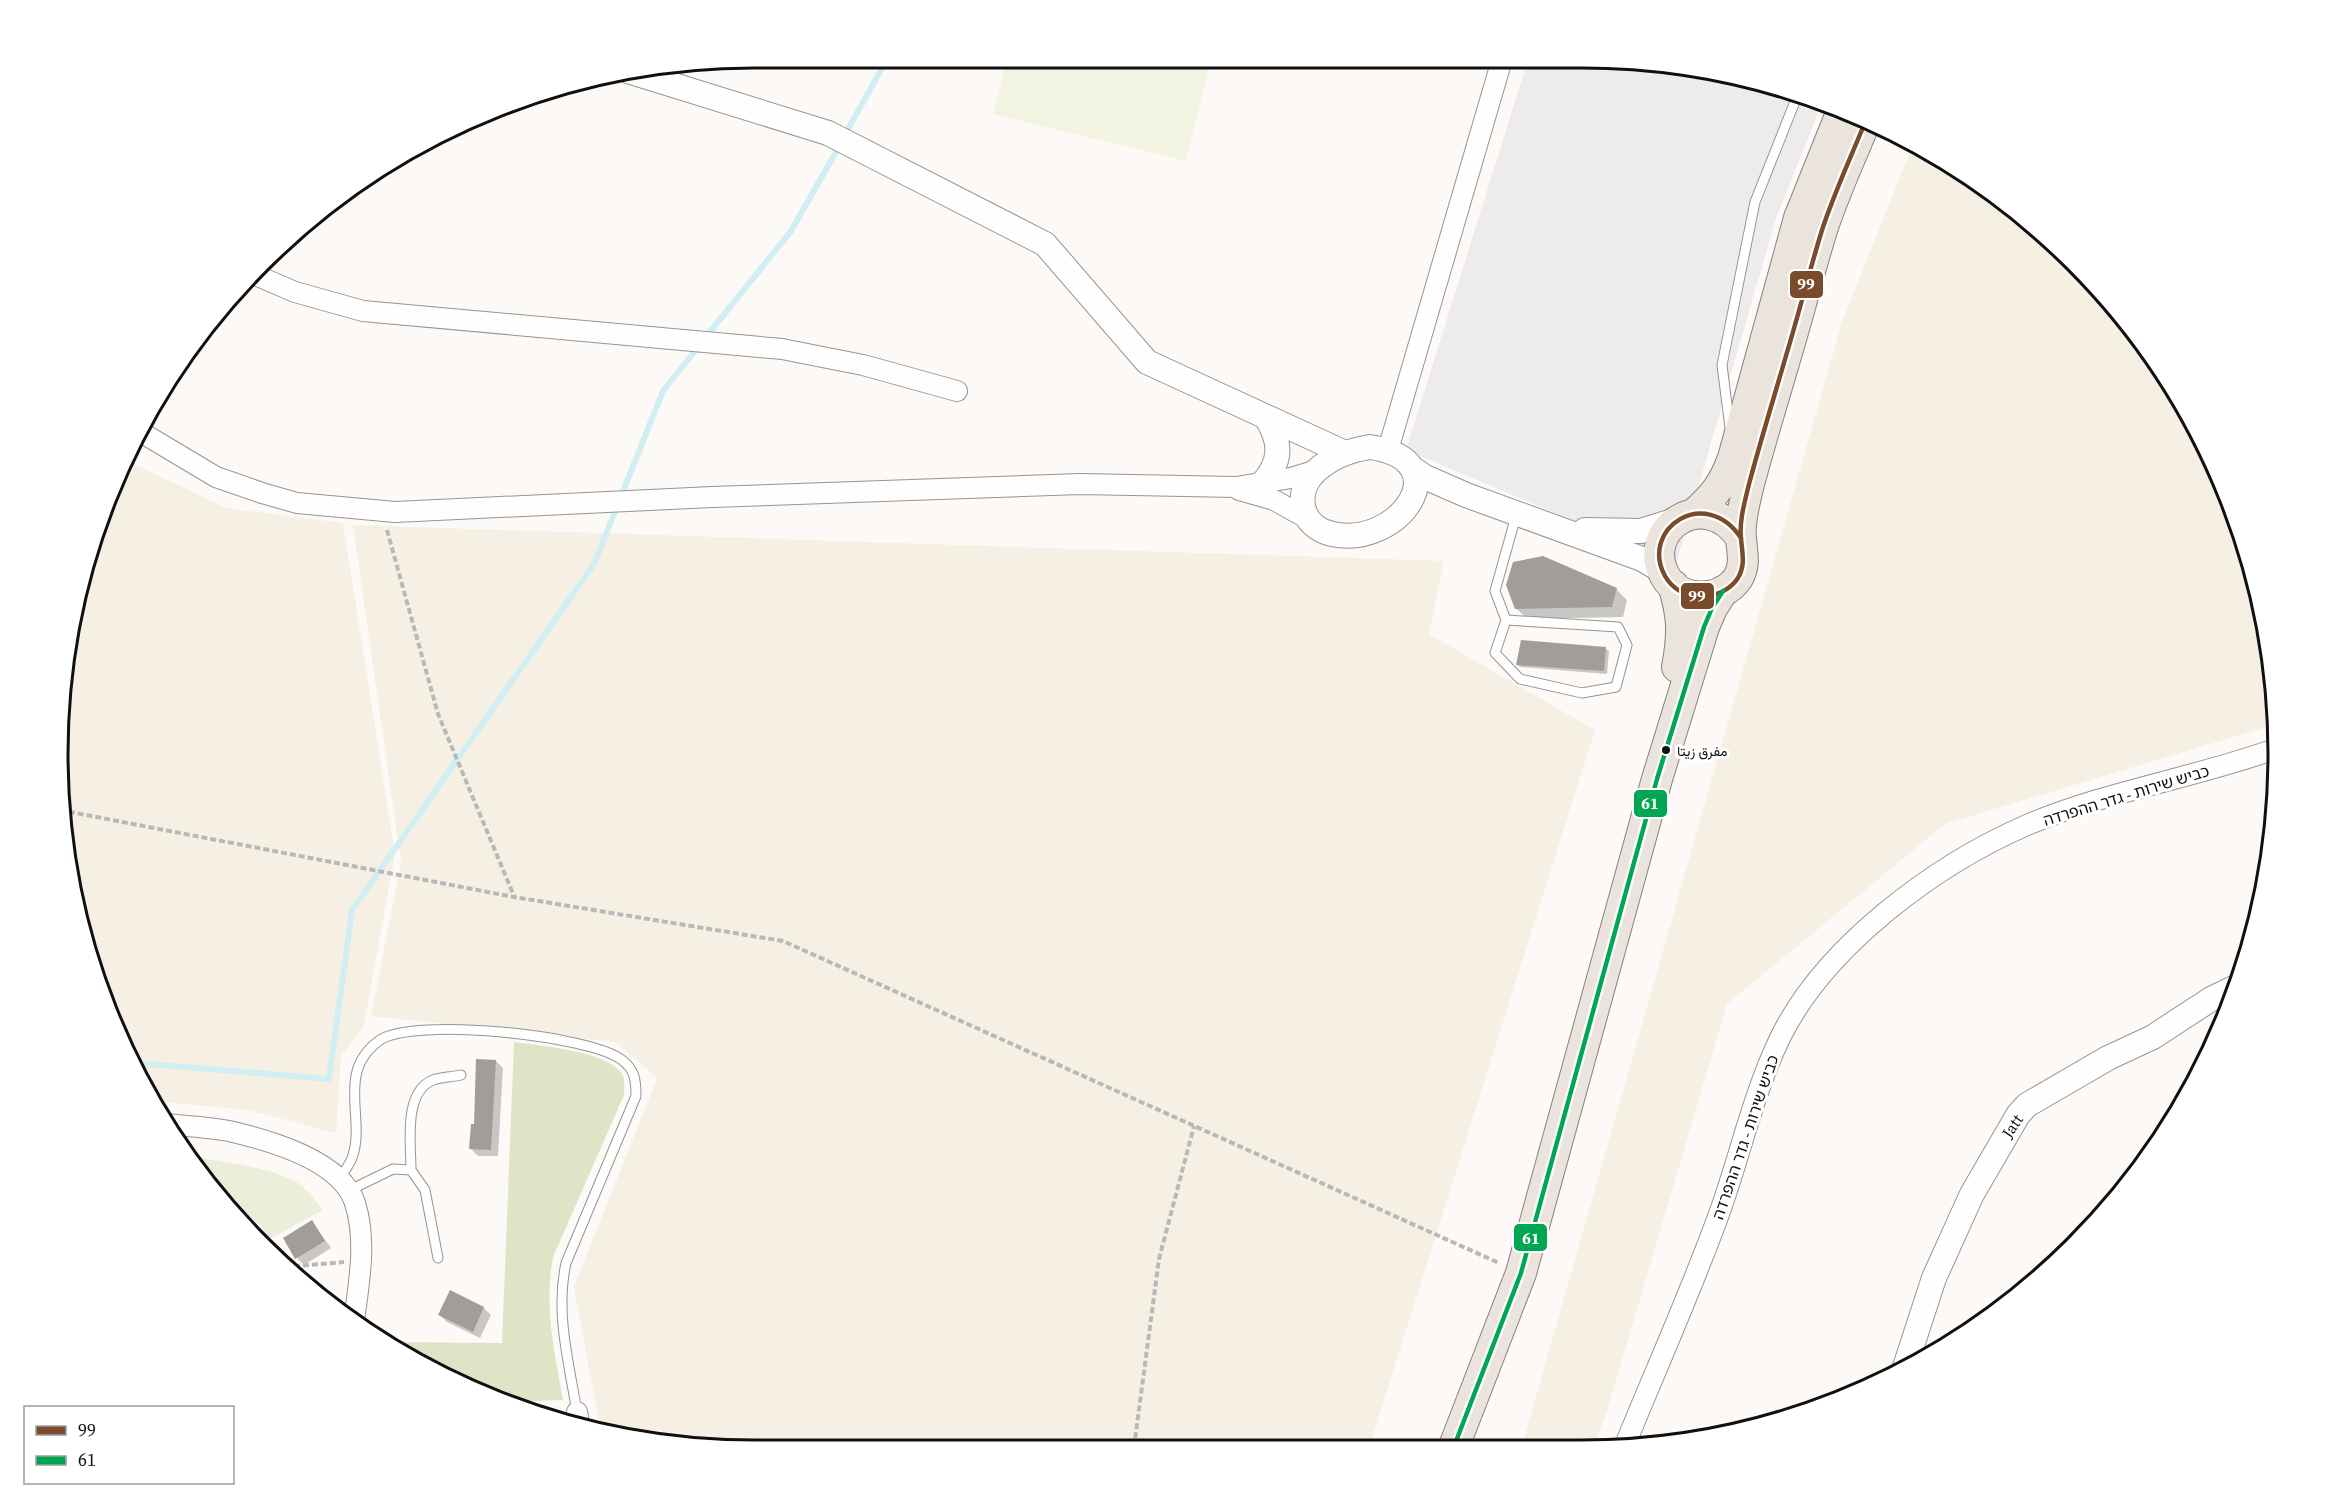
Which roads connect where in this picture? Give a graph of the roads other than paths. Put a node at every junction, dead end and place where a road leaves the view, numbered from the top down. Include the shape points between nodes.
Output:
1 (1500, 68) edge
2 (645, 76) edge
3 (1795, 102) edge
4 (1839, 118) edge
5 (1863, 128) edge
6 (261, 278) edge
7 (957, 391) dead end
8 (1266, 417) junction
9 (146, 435) edge
10 (1388, 450) junction
11 (1345, 453) junction
12 (1733, 458) junction
13 (1413, 469) junction
14 (1317, 470) junction
15 (1261, 485) junction
16 (1228, 486) junction
17 (1466, 495) junction
18 (1406, 509) junction
19 (1517, 513) junction
20 (1689, 515) junction
21 (1308, 519) junction
22 (1564, 529) junction
23 (1741, 538) junction
24 (1668, 578) junction
25 (1723, 591) junction
26 (1506, 620) junction
27 (2268, 751) edge
28 (1657, 779) junction
29 (2224, 993) edge
30 (461, 1075) dead end
31 (177, 1125) edge
32 (411, 1170) junction
33 (344, 1185) junction
34 (438, 1258) dead end
35 (355, 1312) edge
36 (1908, 1358) edge
37 (578, 1417) edge
38 (1627, 1439) edge
39 (1456, 1440) edge

1 - 10 street
2 - 8 street via 828,133 1045,244 1147,362
3 - 12 lane via 1755,202 1722,365
4 - 12 main road via 1799,218
5 - 23 main road via 1823,229 1749,485
6 - 7 street via 295,292 363,311 782,349 863,365
8 - 11 street
8 - 15 street via 1278,442 1277,458
9 - 16 street via 216,477 262,493 297,503 382,512 1080,484
10 - 11 street via 1370,447
10 - 13 street via 1401,456
11 - 14 street
12 - 20 main road via 1714,496
13 - 17 street
13 - 18 street via 1415,485
14 - 15 street
14 - 21 street via 1303,494 1303,511
15 - 16 street
16 - 21 street via 1274,500
17 - 18 street via 1442,496
17 - 19 street
18 - 21 street via 1383,527 1353,536 1326,533
19 - 22 street
19 - 26 lane via 1495,591
20 - 22 street via 1641,531
20 - 23 main road via 1709,513 1722,518
20 - 24 main road via 1671,526 1663,537 1660,551
22 - 24 street via 1642,559
23 - 25 main road via 1743,564 1738,577
24 - 25 main road via 1689,595 1703,597
24 - 28 main road via 1682,619 1682,640
25 - 28 main road via 1704,627
26 - 26 lane via 1618,627 1627,645 1616,687 1582,693 1520,679 1495,653
27 - 38 street, כביש שירות - גדר ההפרדה via 2075,807 2005,835 1900,902 1832,963 1805,996 1773,1054 1718,1215
28 - 39 main road via 1521,1273
29 - 36 street, Jatt via 2153,1037 2108,1058 2018,1115 1972,1194 1934,1278
30 - 32 lane via 432,1080 417,1095 411,1111
31 - 33 street via 260,1139 327,1168
32 - 33 lane via 393,1169
32 - 34 lane via 425,1190
33 - 35 street via 354,1201 359,1221 361,1260
33 - 37 lane via 353,1156 356,1072 366,1053 381,1039 416,1030 514,1033 586,1044 622,1060 636,1077 636,1096 562,1281 563,1328

